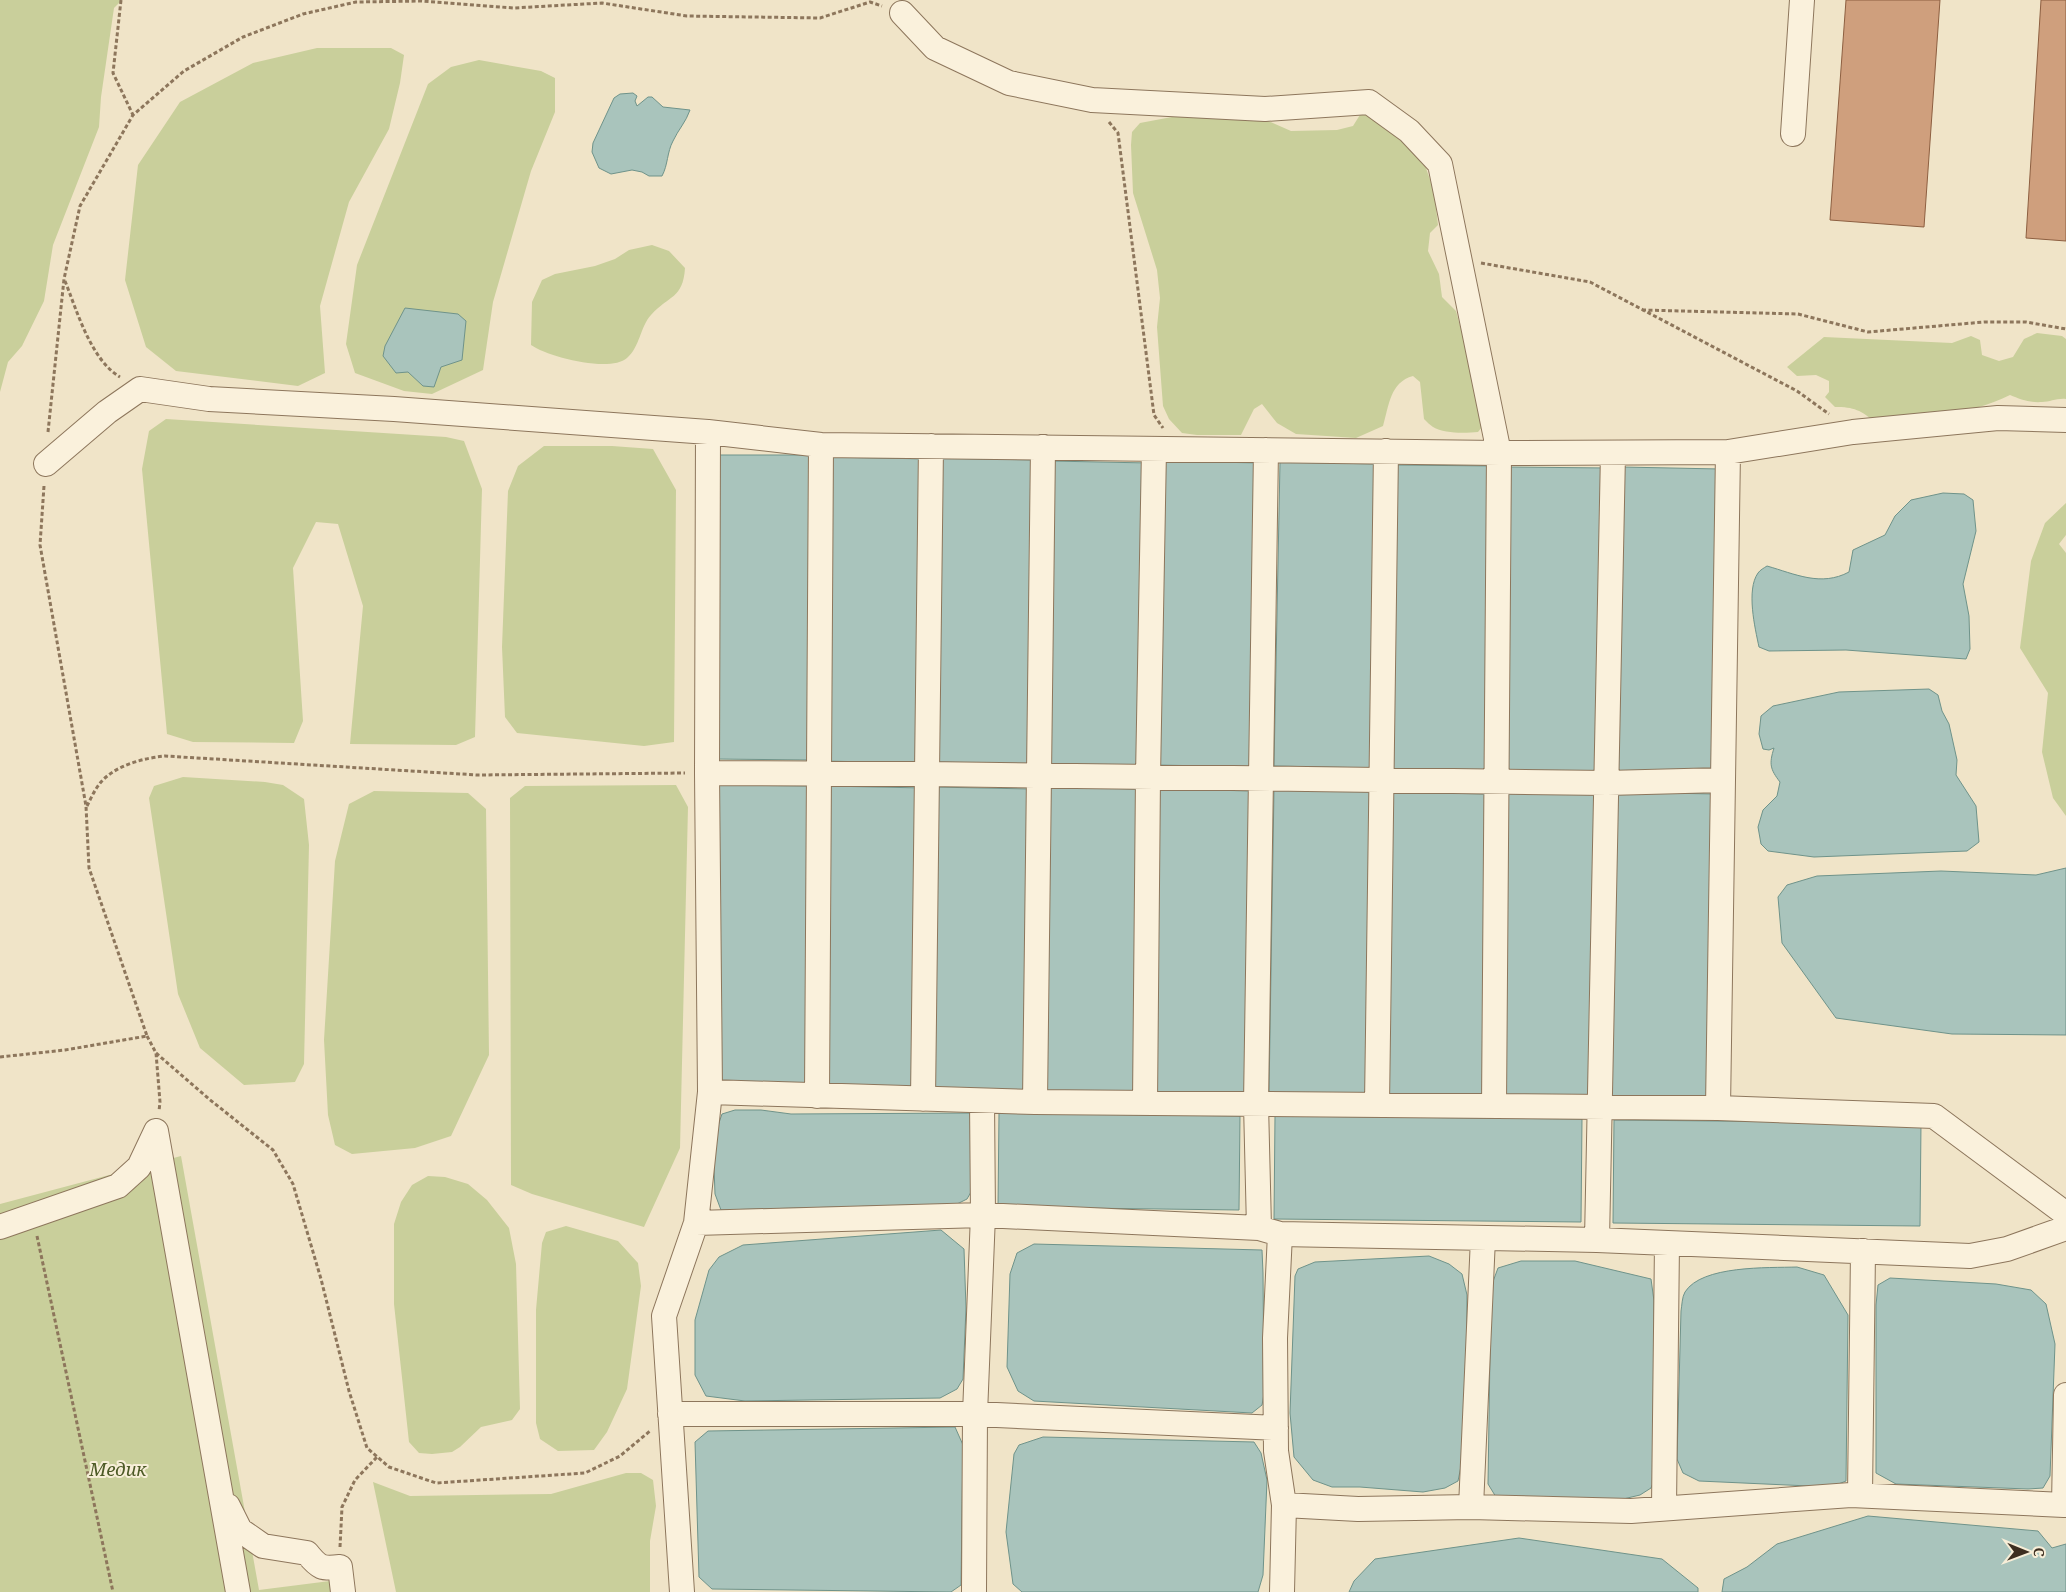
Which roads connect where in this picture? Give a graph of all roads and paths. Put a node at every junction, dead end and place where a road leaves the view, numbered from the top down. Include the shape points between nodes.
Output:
1 (121, 0) edge
2 (1802, 0) edge
3 (902, 13) joint
4 (1092, 100) junction
5 (133, 115) junction
6 (1793, 134) dead end
7 (1458, 259) junction
8 (64, 279) junction
9 (1642, 310) junction
10 (2066, 329) edge
11 (140, 389) junction
12 (2066, 420) edge
13 (708, 432) junction
14 (1853, 432) junction
15 (820, 445) junction
16 (931, 446) junction
17 (1043, 447) junction
18 (1166, 449) junction
19 (1266, 450) junction
20 (1386, 452) junction
21 (1728, 452) junction
22 (1499, 453) junction
23 (1614, 453) junction
24 (46, 464) junction
25 (707, 773) junction
26 (820, 774) junction
27 (927, 774) junction
28 (1039, 776) junction
29 (1148, 777) junction
30 (1262, 778) junction
31 (1382, 780) junction
32 (1723, 780) junction
33 (1496, 782) junction
34 (1607, 783) junction
35 (86, 806) junction
36 (147, 1036) junction
37 (156, 1052) junction
38 (0, 1057) edge
39 (710, 1092) junction
40 (817, 1096) junction
41 (923, 1099) junction
42 (982, 1101) junction
43 (1034, 1102) junction
44 (1145, 1103) junction
45 (1256, 1104) junction
46 (1377, 1105) junction
47 (1494, 1106) junction
48 (1600, 1107) junction
49 (1718, 1108) junction
50 (156, 1131) junction
51 (2066, 1214) edge
52 (983, 1215) junction
53 (33, 1216) junction
54 (696, 1223) junction
55 (0, 1227) edge
56 (2066, 1228) edge
57 (1269, 1231) junction
58 (1484, 1238) junction
59 (1597, 1240) junction
60 (1667, 1243) junction
61 (1863, 1251) junction
62 (2066, 1395) edge
63 (670, 1414) junction
64 (975, 1414) junction
65 (1276, 1428) junction
66 (377, 1457) junction
67 (219, 1488) junction
68 (1860, 1495) junction
69 (1284, 1505) junction
70 (2065, 1505) edge
71 (1471, 1507) junction
72 (1664, 1508) junction
73 (340, 1567) junction
74 (113, 1592) edge
75 (238, 1592) edge
76 (343, 1592) edge
77 (682, 1592) edge
78 (974, 1592) edge
79 (1282, 1592) edge

1 - 5 path via 113,73
2 - 6 lane
3 - 4 lane via 935,48 1009,83
3 - 5 path via 870,2 820,18 686,16 602,3 514,8 420,1 356,2 303,14 243,37 184,71
4 - 7 lane via 1265,109 1369,102 1409,131 1440,164
4 - 18 path via 1118,133 1154,415
5 - 8 path via 80,206
7 - 9 path via 1590,282
7 - 22 lane
8 - 11 path via 88,338 106,365 111,372
8 - 24 path
9 - 10 path via 1798,314 1868,332 1984,322 2026,322
9 - 14 path via 1797,391
11 - 13 lane via 209,399
11 - 24 lane via 107,412
12 - 14 lane via 1998,418
13 - 15 lane
13 - 25 lane
14 - 21 lane
15 - 16 lane
15 - 26 lane
16 - 17 lane
16 - 27 lane
17 - 18 lane
17 - 28 lane
18 - 19 lane
18 - 29 lane
19 - 20 lane
19 - 30 lane
20 - 22 lane
20 - 31 lane
21 - 23 lane
21 - 32 lane
22 - 23 lane
22 - 33 lane
23 - 34 lane
24 - 35 path via 40,544
25 - 26 lane
25 - 35 path via 477,775 165,756 146,758 118,770 101,782
25 - 39 lane
26 - 27 lane
26 - 40 lane
27 - 28 lane
27 - 41 lane
28 - 29 lane
28 - 43 lane
29 - 30 lane
29 - 44 lane
30 - 31 lane
30 - 45 lane
31 - 33 lane
31 - 46 lane
32 - 34 lane
32 - 49 lane
33 - 34 lane
33 - 47 lane
34 - 48 lane
35 - 36 path via 89,868
36 - 37 path
36 - 38 path
37 - 50 path via 160,1102
37 - 66 path via 209,1100 273,1150 293,1184 349,1391 367,1448
39 - 40 lane
39 - 54 lane
40 - 41 lane
41 - 42 lane
42 - 43 lane
42 - 52 lane
43 - 44 lane
44 - 45 lane
45 - 46 lane
45 - 57 lane
46 - 47 lane
47 - 48 lane
48 - 49 lane
48 - 59 lane
49 - 51 lane via 1934,1116
50 - 53 lane via 139,1167 118,1186
50 - 67 lane
52 - 54 lane
52 - 57 lane
52 - 64 lane
53 - 55 lane
53 - 74 path
54 - 63 lane via 664,1316
56 - 61 lane via 2007,1249 1970,1256
57 - 58 lane
57 - 65 lane
58 - 59 lane
58 - 71 lane
59 - 60 lane
60 - 61 lane
60 - 72 lane
61 - 68 lane
62 - 70 lane
63 - 64 lane
63 - 66 path via 620,1456 585,1473 436,1483 389,1467
63 - 77 lane
64 - 65 lane
64 - 78 lane
65 - 69 lane
66 - 73 path via 355,1480 342,1507
67 - 73 lane via 240,1530 263,1546 307,1554 317,1566
67 - 75 lane
68 - 70 lane
68 - 72 lane
69 - 71 lane via 1358,1509
69 - 79 lane
71 - 72 lane via 1631,1511
73 - 76 lane

